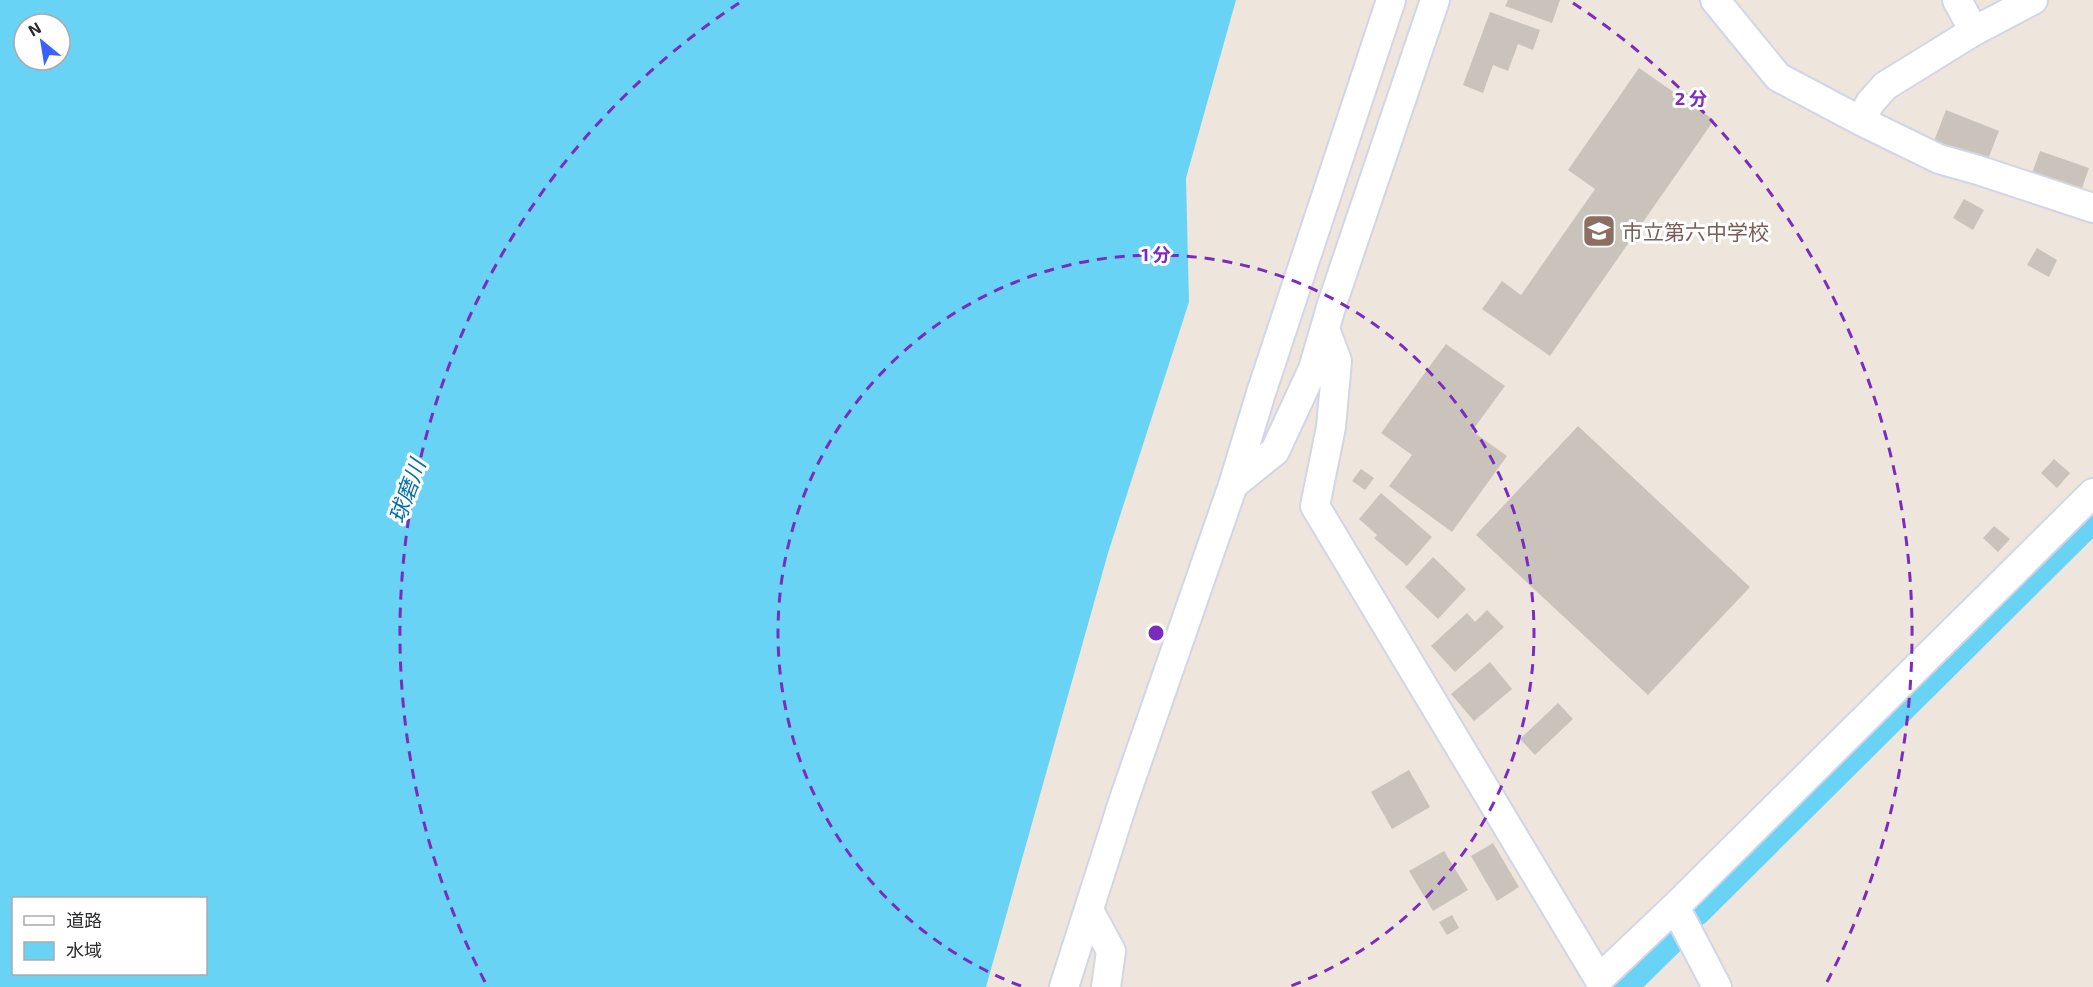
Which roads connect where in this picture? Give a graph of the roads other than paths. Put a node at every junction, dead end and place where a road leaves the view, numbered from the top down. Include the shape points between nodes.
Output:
1 (1391, 0) edge
2 (1435, 0) edge
3 (1715, 0) edge
4 (1957, 0) edge
5 (2033, 0) edge
6 (1974, 31) junction
7 (1861, 121) junction
8 (2093, 208) edge
9 (1325, 329) junction
10 (1233, 485) junction
11 (2093, 493) edge
12 (1675, 907) junction
13 (1089, 910) junction
14 (1064, 987) edge
15 (1106, 987) edge
16 (1717, 987) edge

1 - 10 street
2 - 9 street
3 - 7 street via 1778,77
4 - 6 street
5 - 6 street
6 - 7 street via 1885,86
7 - 8 street via 1939,159
9 - 10 street via 1313,369 1275,451
9 - 12 street via 1337,361 1331,428 1315,506 1599,978
10 - 13 street
11 - 12 street
12 - 16 street
13 - 14 street
13 - 15 street via 1111,951

